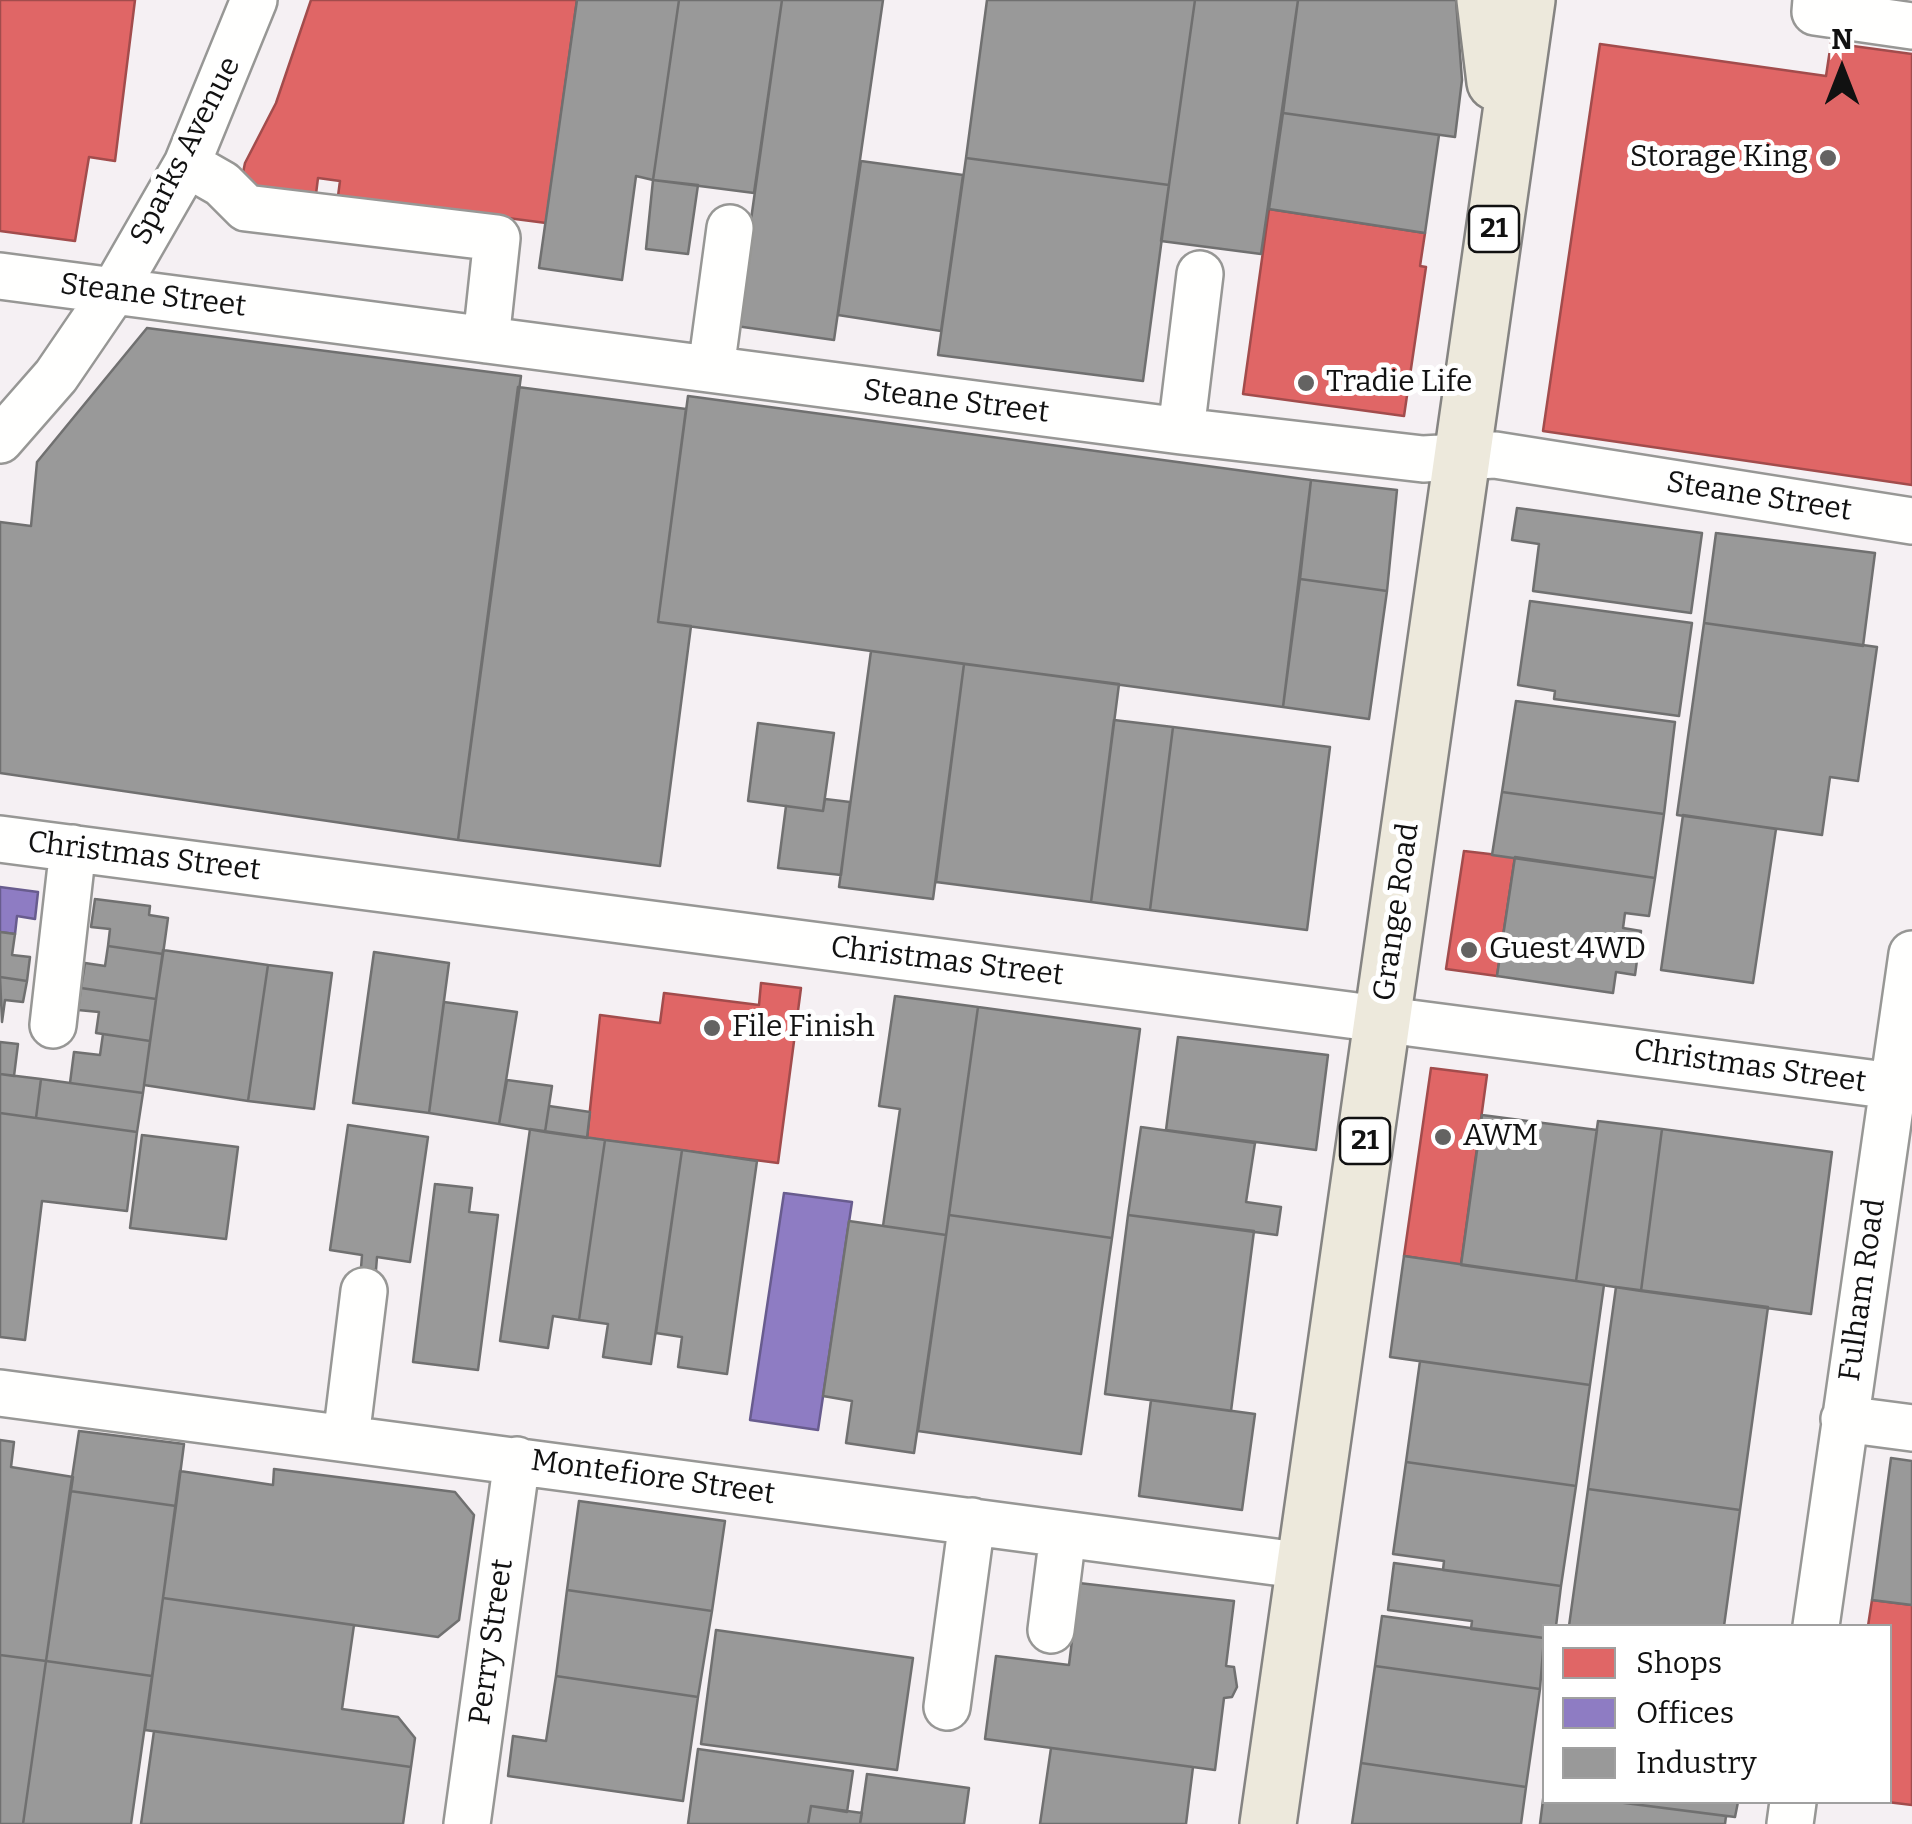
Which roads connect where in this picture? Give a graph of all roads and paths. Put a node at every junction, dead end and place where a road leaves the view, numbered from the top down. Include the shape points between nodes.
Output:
1 (254, 0) edge
2 (1485, 0) edge
3 (1527, 0) edge
4 (1816, 0) edge
5 (1912, 26) edge
6 (187, 164) junction
7 (1503, 165) junction
8 (730, 228) dead end
9 (1200, 274) dead end
10 (0, 276) edge
11 (114, 291) junction
12 (486, 340) junction
13 (710, 370) junction
14 (1181, 431) junction
15 (0, 440) edge
16 (1462, 459) junction
17 (1912, 521) edge
18 (0, 839) edge
19 (74, 848) junction
20 (1912, 954) edge
21 (1382, 1019) junction
22 (53, 1026) dead end
23 (1893, 1086) junction
24 (364, 1291) dead end
25 (0, 1393) edge
26 (1844, 1419) junction
27 (1912, 1428) edge
28 (346, 1438) junction
29 (517, 1460) junction
30 (972, 1521) junction
31 (1063, 1534) junction
32 (1305, 1566) junction
33 (1816, 1624) edge
34 (1051, 1630) dead end
35 (947, 1707) dead end
36 (467, 1824) edge
37 (1268, 1824) edge

1 - 6 street, Sparks Avenue
2 - 7 main road
3 - 7 main road, Grange Road / 21
4 - 5 street via 1815,12
6 - 11 street, Sparks Avenue
6 - 12 street via 246,208 498,238
7 - 16 main road, Grange Road / 21
8 - 13 street
9 - 14 street
10 - 11 street, Steane Street
11 - 12 street, Steane Street
11 - 15 street, Sparks Avenue via 56,376
12 - 13 street, Steane Street
13 - 14 street, Steane Street
14 - 16 street, Steane Street
16 - 17 street, Steane Street via 1495,455
16 - 21 main road, Grange Road / 21
18 - 19 street, Christmas Street
19 - 21 street, Christmas Street
19 - 22 street
20 - 23 street, Fulham Road
21 - 23 street, Christmas Street
21 - 32 main road, Grange Road / 21
23 - 26 street, Fulham Road
24 - 28 street
25 - 28 street, Montefiore Street
26 - 27 street
26 - 33 street, Fulham Road
28 - 29 street, Montefiore Street
29 - 30 street, Montefiore Street
29 - 36 street, Perry Street
30 - 31 street, Montefiore Street
30 - 35 street
31 - 32 street, Montefiore Street
31 - 34 street
32 - 37 main road, Grange Road / 21

